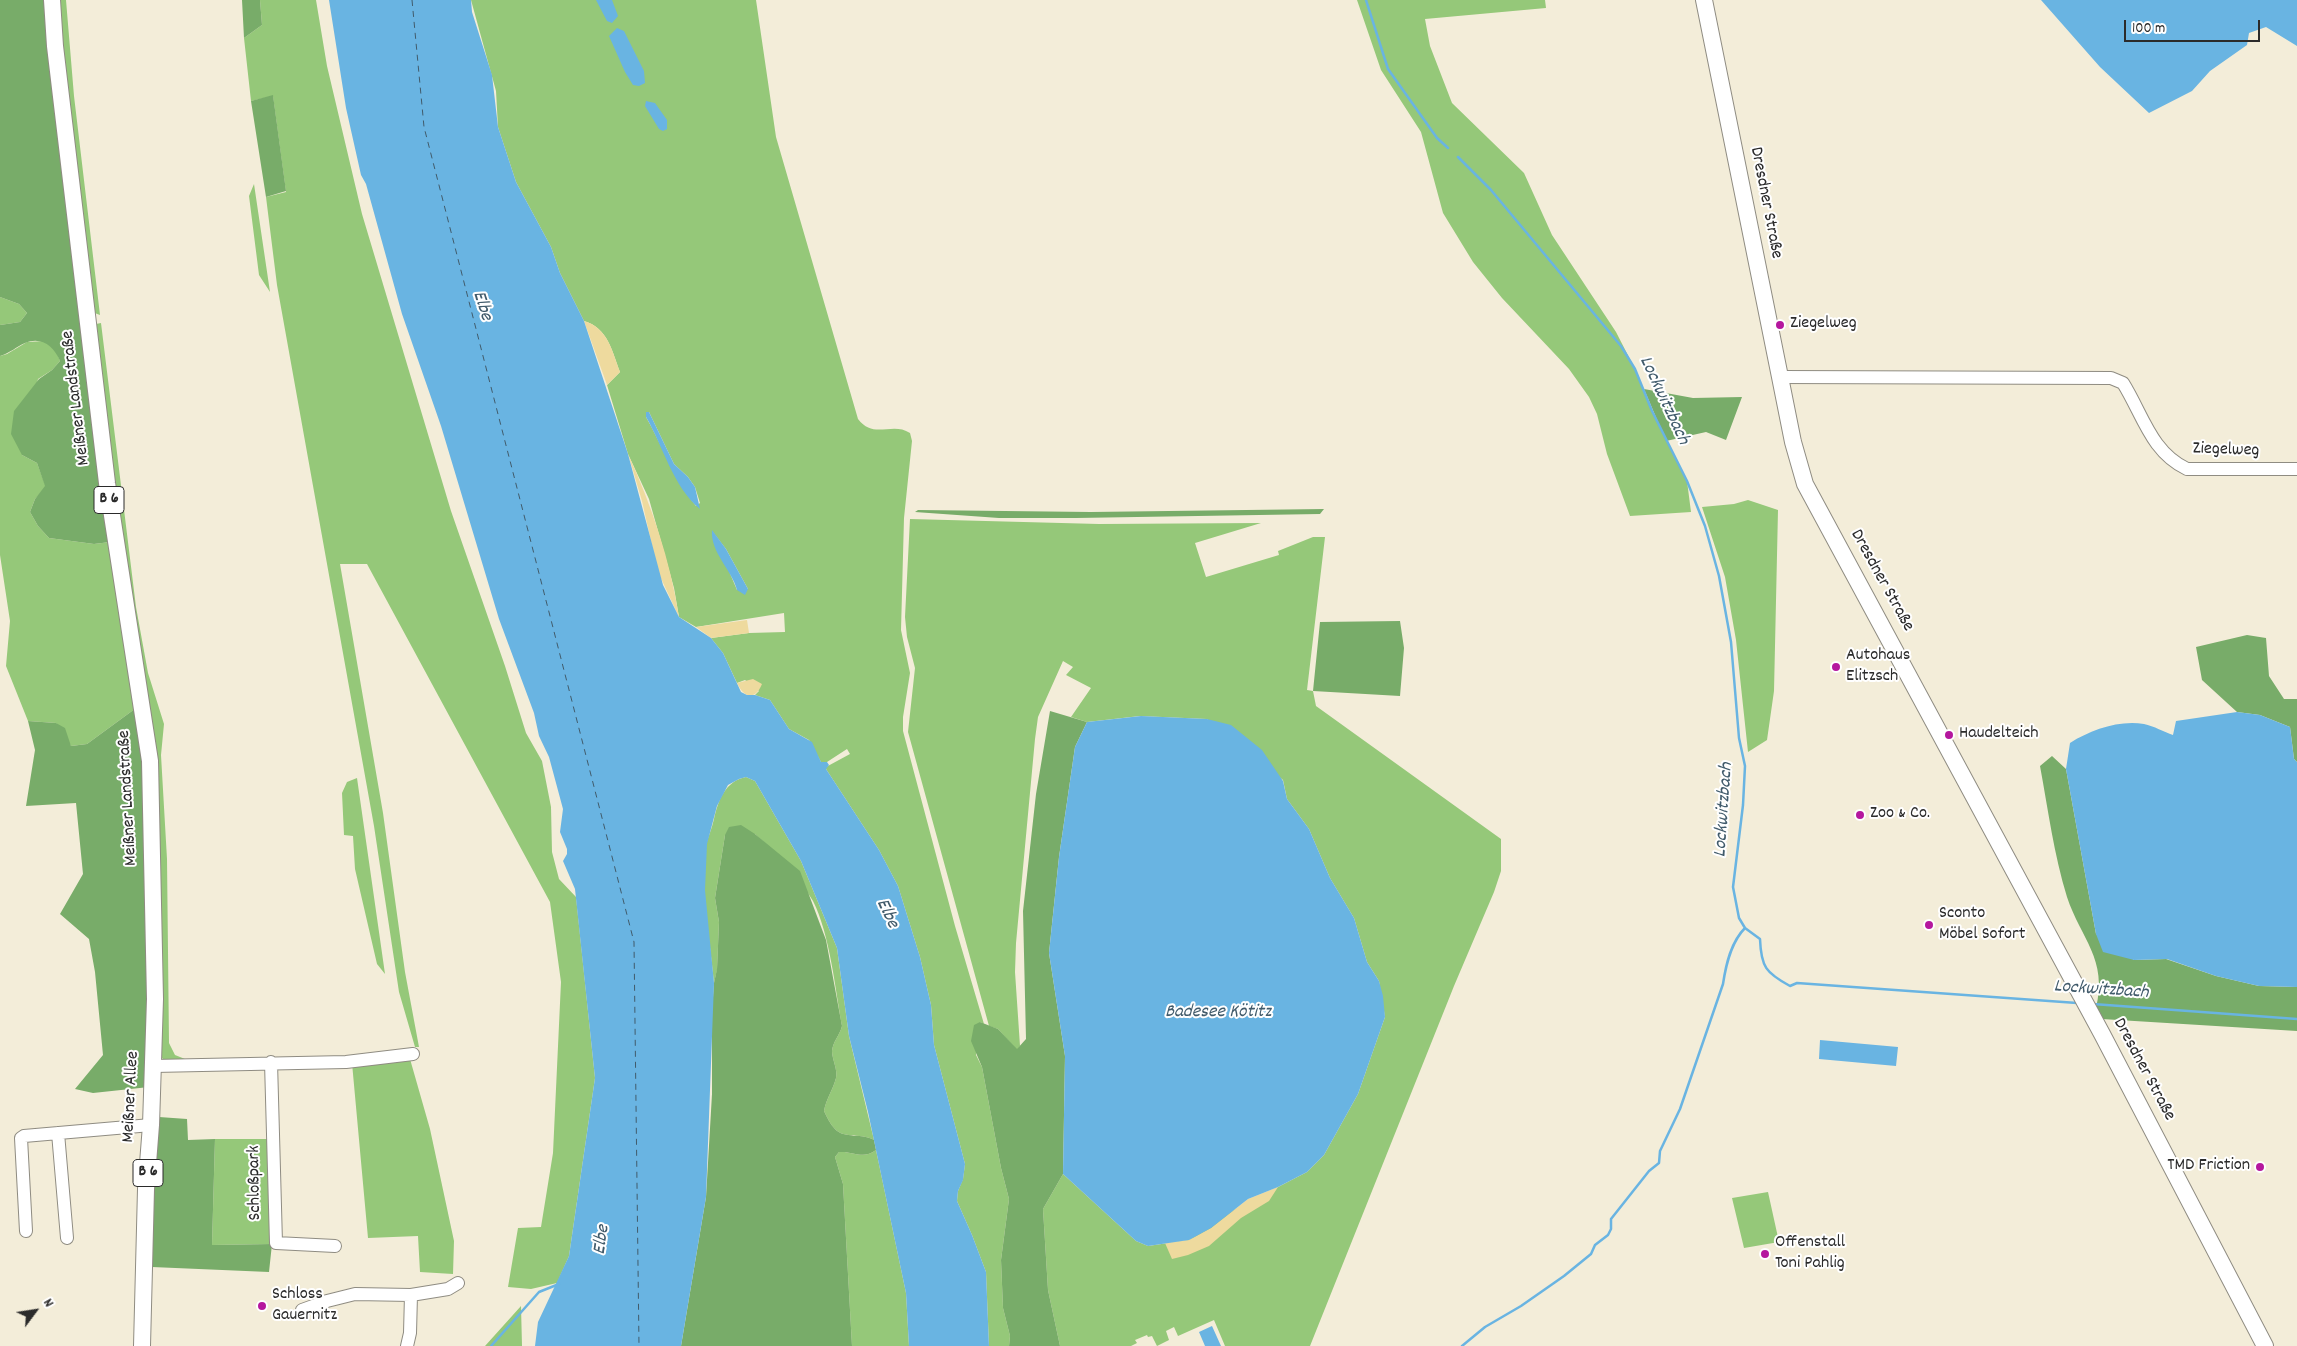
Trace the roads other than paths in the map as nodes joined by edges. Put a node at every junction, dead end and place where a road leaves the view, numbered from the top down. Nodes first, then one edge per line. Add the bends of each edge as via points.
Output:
1 (52, 0) edge
2 (1704, 0) edge
3 (1780, 377) junction
4 (2297, 469) edge
5 (155, 999) joint
6 (413, 1054) dead end
7 (271, 1062) junction
8 (154, 1066) junction
9 (152, 1125) junction
10 (58, 1133) junction
11 (26, 1231) dead end
12 (66, 1238) dead end
13 (335, 1246) dead end
14 (458, 1283) dead end
15 (411, 1295) junction
16 (302, 1310) dead end
17 (142, 1346) edge
18 (407, 1346) edge
19 (2265, 1346) edge

1 - 5 main road, Meißner Landstraße / B 6 via 107,483 150,761
2 - 3 main road, Dresdner Straße
3 - 4 street, Ziegelweg via 2111,378 2123,383 2153,439 2172,462 2202,470
3 - 19 main road, Dresdner Straße via 1805,484 2089,1010
5 - 8 main road, Meißner Allee / B 6
6 - 7 street via 346,1062
7 - 8 street
7 - 13 street, Schloßpark via 276,1243
8 - 9 main road, Meißner Allee / B 6
9 - 10 street
9 - 17 main road, Meißner Allee / B 6 via 146,1189
10 - 11 street via 21,1138
10 - 12 street
14 - 15 street via 448,1289
15 - 16 street via 354,1294
15 - 18 street

